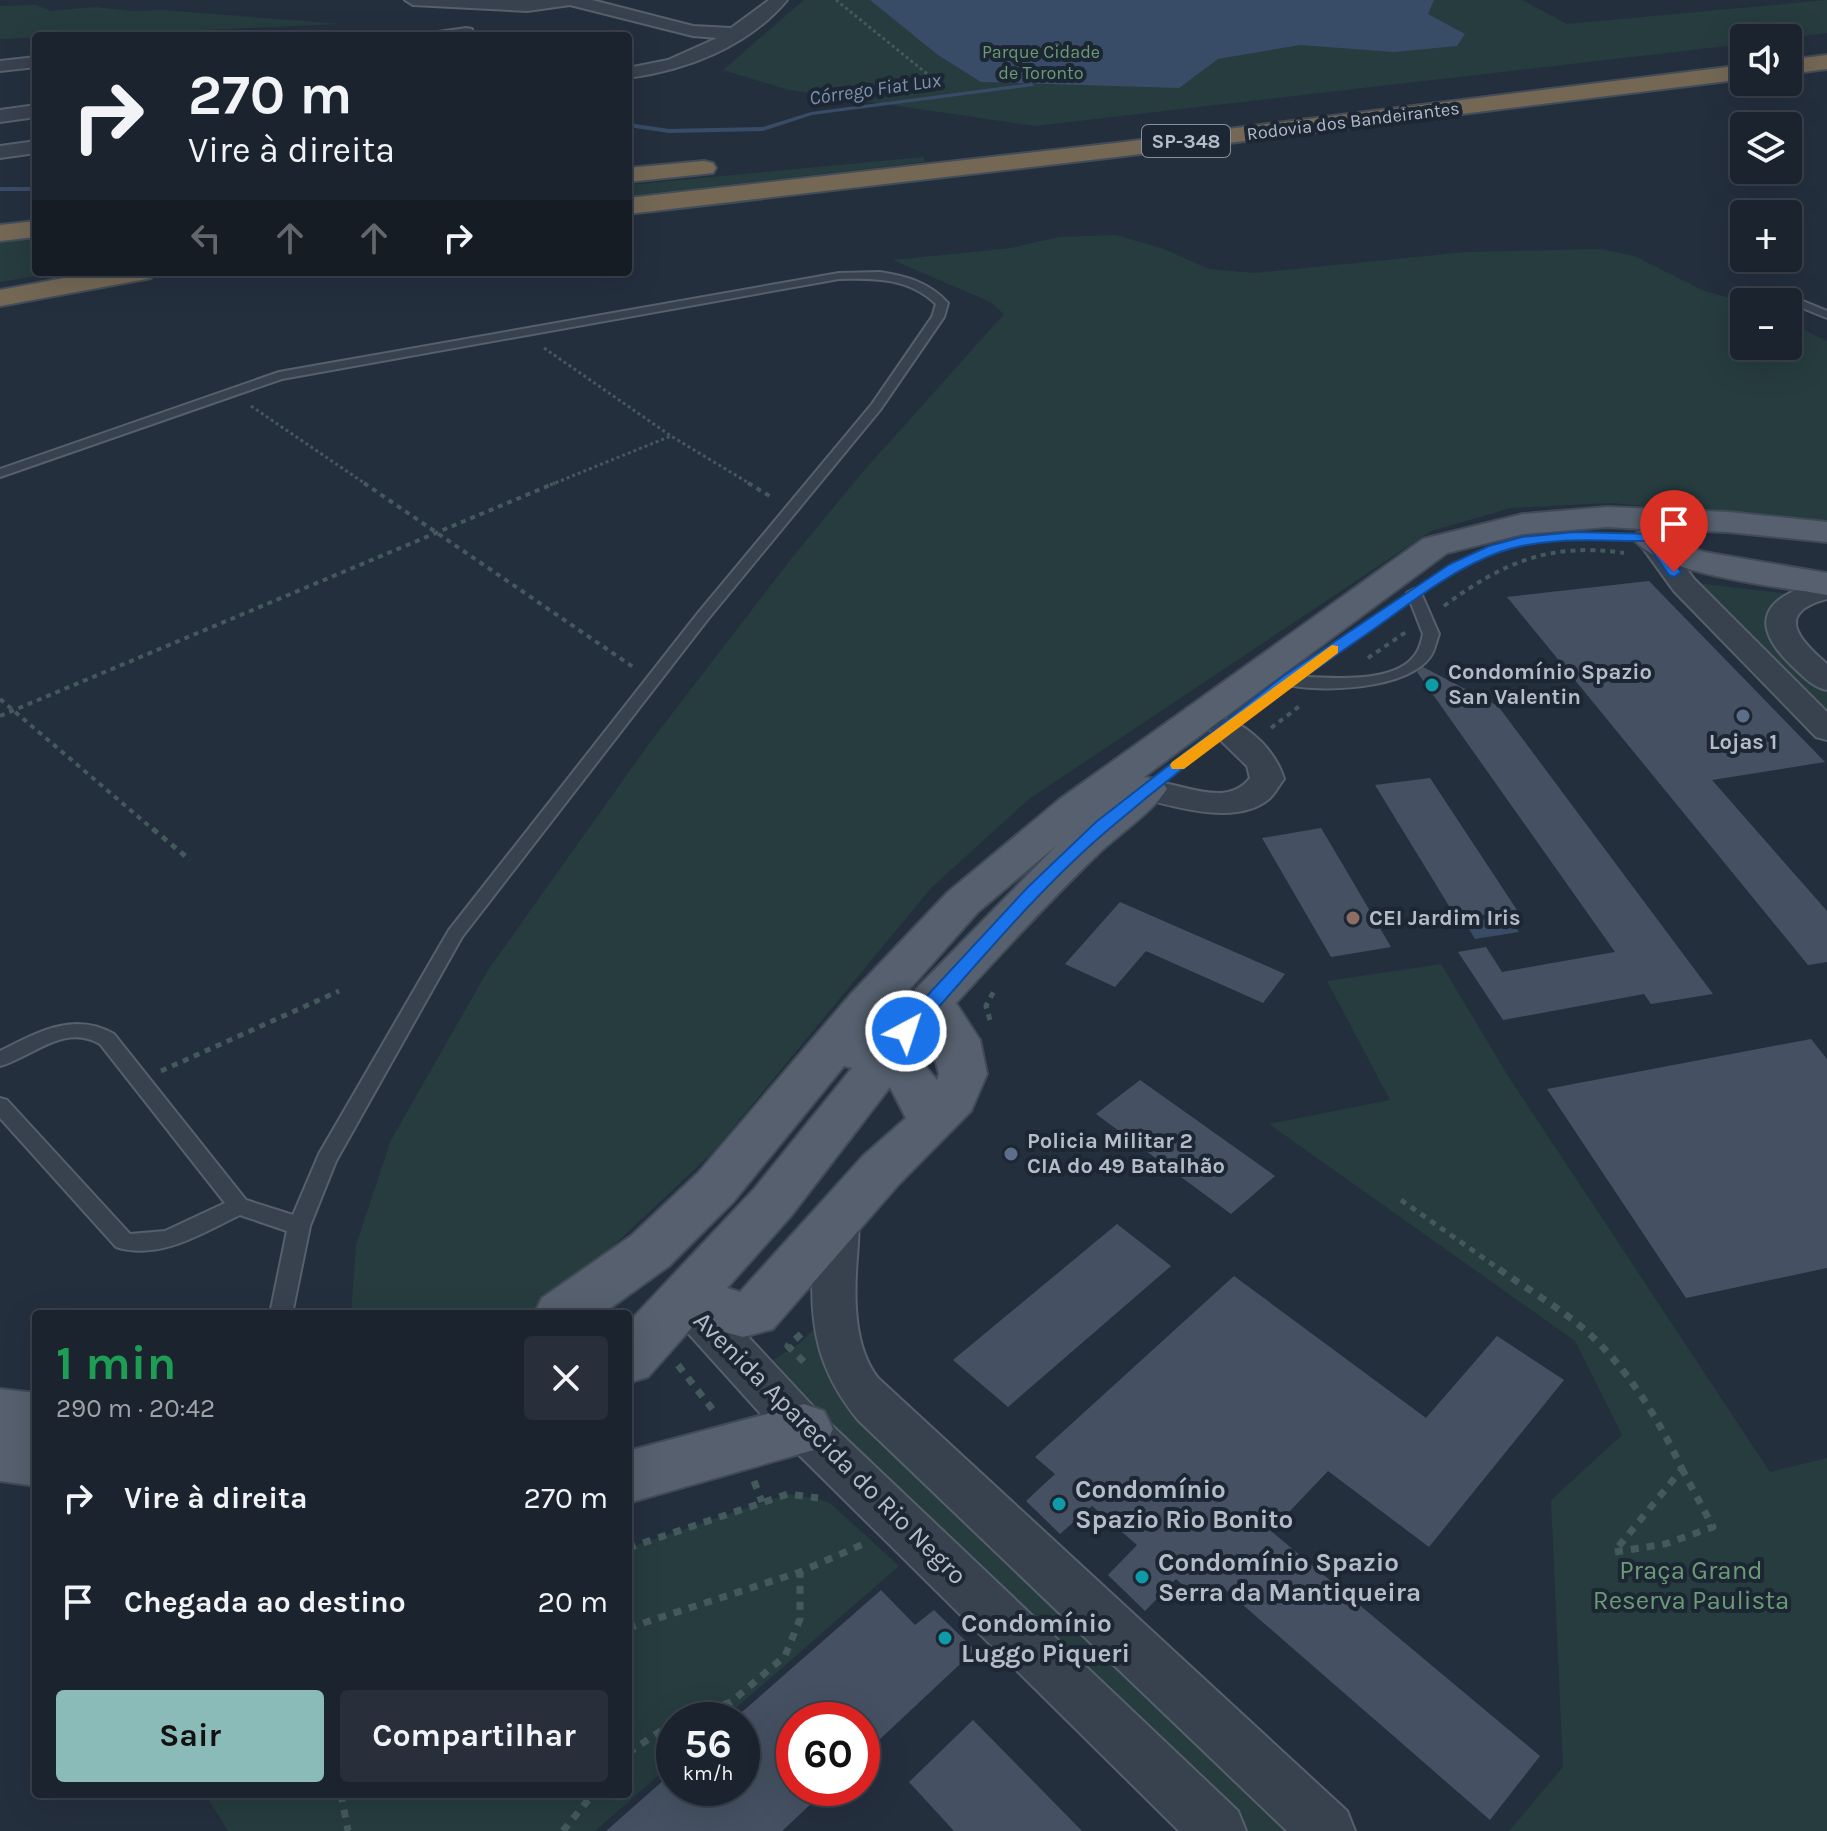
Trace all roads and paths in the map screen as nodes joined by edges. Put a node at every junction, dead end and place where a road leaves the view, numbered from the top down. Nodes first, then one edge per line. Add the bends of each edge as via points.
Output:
1 (413, 0) edge
2 (570, 0) edge
3 (779, 0) edge
4 (836, 0) edge
5 (736, 34) junction
6 (1827, 43) edge
7 (1802, 46) edge
8 (1730, 55) edge
9 (32, 62) edge
10 (1827, 62) edge
11 (1802, 65) edge
12 (0, 66) edge
13 (632, 72) edge
14 (1730, 74) edge
15 (936, 81) dead end
16 (32, 112) edge
17 (0, 116) edge
18 (1054, 134) dead end
19 (32, 148) edge
20 (0, 152) edge
21 (724, 166) dead end
22 (632, 175) edge
23 (632, 206) edge
24 (0, 225) edge
25 (32, 226) edge
26 (32, 227) edge
27 (0, 233) edge
28 (90, 276) edge
29 (119, 276) edge
30 (0, 289) edge
31 (0, 298) edge
32 (1802, 305) edge
33 (1827, 315) edge
34 (523, 334) junction
35 (229, 392) junction
36 (671, 436) junction
37 (0, 473) edge
38 (791, 508) junction
39 (436, 531) junction
40 (1827, 532) edge
41 (1646, 536) junction
42 (1827, 552) edge
43 (1827, 587) edge
44 (1419, 606) junction
45 (653, 681) junction
46 (1288, 681) junction
47 (1827, 681) edge
48 (1333, 682) junction
49 (0, 699) edge
50 (14, 710) junction
51 (0, 716) edge
52 (1827, 730) edge
53 (1236, 738) junction
54 (1146, 789) junction
55 (190, 860) dead end
56 (998, 983) dead end
57 (339, 991) dead end
58 (931, 1001) junction
59 (990, 1021) dead end
60 (831, 1051) junction
61 (884, 1056) junction
62 (0, 1059) edge
63 (139, 1081) junction
64 (0, 1105) edge
65 (932, 1123) junction
66 (716, 1187) junction
67 (1401, 1200) dead end
68 (239, 1206) junction
69 (838, 1221) junction
70 (299, 1226) junction
71 (282, 1310) edge
72 (567, 1310) edge
73 (655, 1331) edge
74 (0, 1414) edge
75 (32, 1418) edge
76 (804, 1429) junction
77 (740, 1444) junction
78 (0, 1455) edge
79 (32, 1459) edge
80 (1682, 1469) junction
81 (632, 1476) edge
82 (762, 1502) junction
83 (830, 1503) dead end
84 (862, 1531) dead end
85 (872, 1541) junction
86 (632, 1547) edge
87 (882, 1550) dead end
88 (800, 1572) junction
89 (632, 1627) edge
90 (731, 1702) edge
91 (656, 1734) edge
92 (632, 1750) edge
93 (342, 1798) edge
94 (590, 1798) edge
95 (348, 1831) edge
96 (563, 1831) edge
97 (1218, 1831) edge
98 (1327, 1831) edge

1 - 2 street via 527,6
2 - 5 street via 693,31
3 - 5 street
4 - 15 path
5 - 13 street via 698,58
6 - 7 highway
8 - 18 highway, Rodovia dos Bandeirantes / SP-348
9 - 12 street
10 - 11 highway
14 - 23 highway, Rodovia dos Bandeirantes / SP-348
16 - 17 street
19 - 20 street
21 - 22 highway
24 - 25 highway
26 - 27 highway
28 - 30 highway
29 - 31 highway
32 - 33 lane
34 - 35 lane via 279,376
34 - 36 path
34 - 38 lane via 839,276 886,275 935,295 942,303 938,317 876,407
35 - 37 lane
35 - 39 path
36 - 38 path
36 - 39 path
38 - 45 lane
39 - 45 path
39 - 50 path
40 - 41 main road
41 - 42 main road
41 - 43 main road via 1699,561
41 - 44 path via 1612,551 1562,552 1503,567
41 - 44 main road via 1527,540 1494,549 1456,567
41 - 52 street via 1684,585
41 - 60 main road via 1607,517 1523,524 1435,546 1075,808 963,902
43 - 47 street via 1796,600 1780,624 1791,646
44 - 46 main road
44 - 48 path
44 - 48 lane via 1431,634 1418,663 1390,679
45 - 70 lane via 455,934 326,1160
46 - 48 lane
46 - 53 main road
48 - 53 path
49 - 50 path
50 - 51 path
50 - 55 path
53 - 54 main road
53 - 54 street via 1263,763 1267,779 1256,794 1214,802
54 - 58 main road via 1033,892
56 - 59 path via 986,1006
57 - 63 path
58 - 61 main road
58 - 65 main road via 956,1040 963,1074 954,1098
60 - 61 main road
60 - 66 main road
61 - 65 main road via 917,1084
61 - 73 main road via 773,1202
62 - 63 lane via 56,1033 86,1029 107,1039
63 - 68 lane
64 - 68 lane via 124,1241 158,1242
65 - 69 main road via 881,1170
66 - 72 main road via 650,1251
66 - 73 main road via 677,1263
67 - 80 path via 1584,1329 1656,1420
68 - 70 lane
69 - 73 main road via 754,1313
69 - 98 street via 834,1308 852,1379 874,1406
70 - 71 lane
73 - 76 street, Avenida Aparecida do Rio Negro
73 - 77 path
74 - 75 main road
76 - 77 main road
76 - 97 street, Avenida Aparecida do Rio Negro
77 - 81 main road
77 - 82 path
78 - 79 main road
80 - 80 path via 1672,1481 1614,1552 1651,1549 1713,1527
82 - 83 path via 788,1494
82 - 86 path
84 - 85 path
85 - 87 path
85 - 88 path
88 - 89 path
88 - 90 path via 800,1619 785,1656
91 - 92 path
93 - 95 path
94 - 96 path

